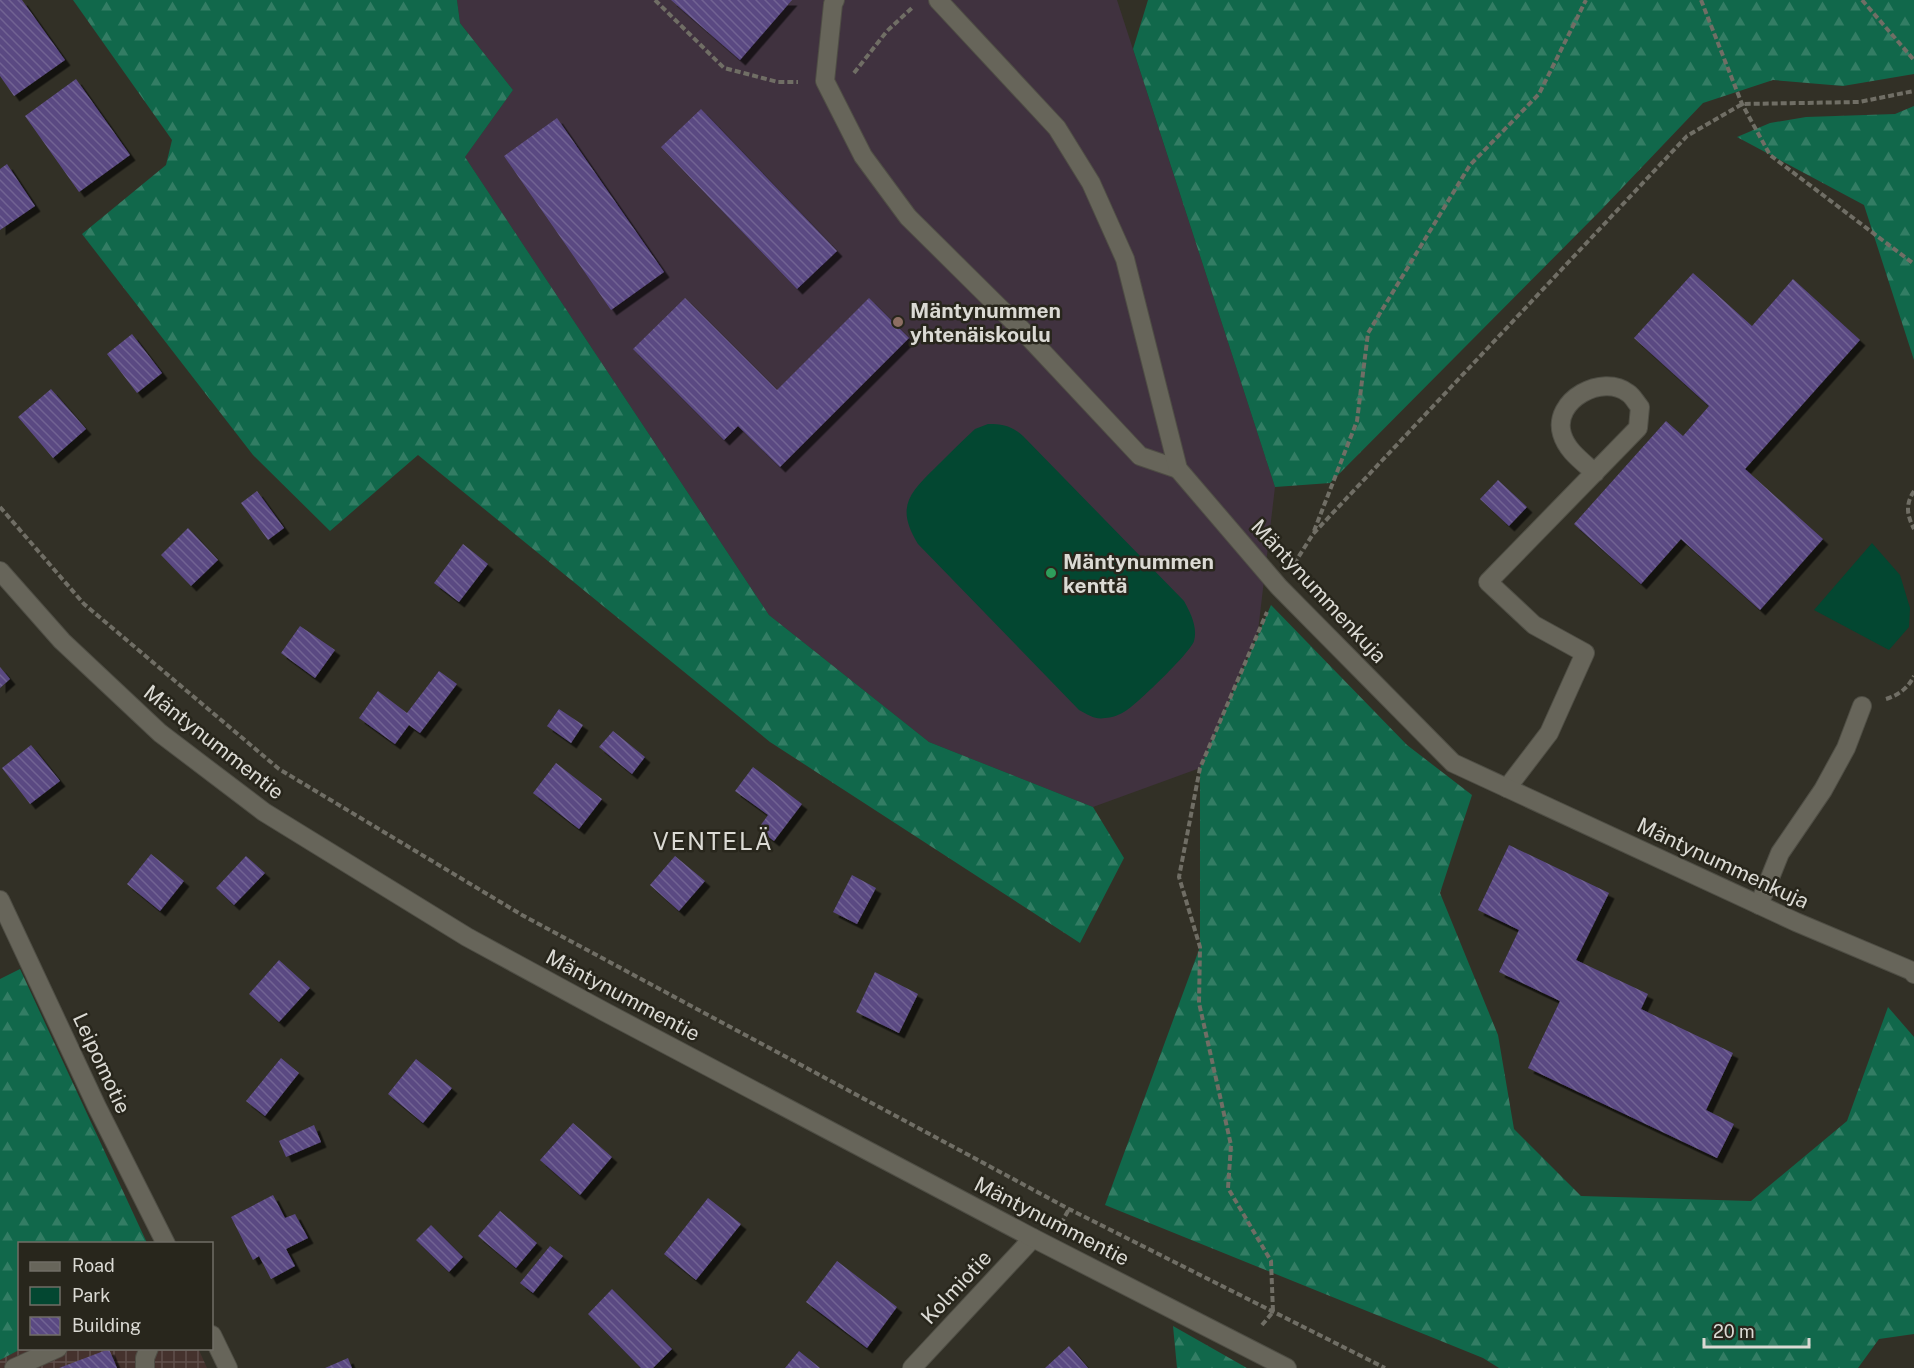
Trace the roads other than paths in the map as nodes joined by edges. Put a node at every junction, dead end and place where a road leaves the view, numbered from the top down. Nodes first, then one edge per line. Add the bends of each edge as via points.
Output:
1 (835, 0) edge
2 (938, 0) edge
3 (1178, 469) junction
4 (1595, 473) junction
5 (0, 571) edge
6 (1862, 706) road end
7 (1507, 788) junction
8 (0, 900) edge
9 (1759, 905) junction
10 (1914, 974) edge
11 (1033, 1238) junction
12 (164, 1242) edge
13 (213, 1337) edge
14 (54, 1350) edge
15 (148, 1350) edge
16 (14, 1368) edge
17 (145, 1368) edge
18 (228, 1368) edge
19 (912, 1368) edge
20 (1287, 1368) edge

1 - 3 street via 825,81 863,156 908,217 1022,330 1140,456
2 - 3 street, Mäntynummenkuja via 1057,128 1091,183 1125,259
3 - 7 street, Mäntynummenkuja via 1279,587 1453,763
4 - 4 street via 1638,428 1640,407 1627,392 1606,386 1584,391 1569,402 1562,415 1561,432 1570,449
4 - 7 street via 1488,582 1534,625 1585,653 1549,733
5 - 11 street, Mäntynummentie via 62,641 160,733 264,812 477,942
6 - 9 street via 1846,748 1823,790 1780,853
7 - 9 street, Mäntynummenkuja
8 - 12 street, Leipomotie
9 - 10 street, Mäntynummenkuja
11 - 19 street, Kolmiotie
11 - 20 street, Mäntynummentie
13 - 18 street
14 - 16 street
15 - 17 street

